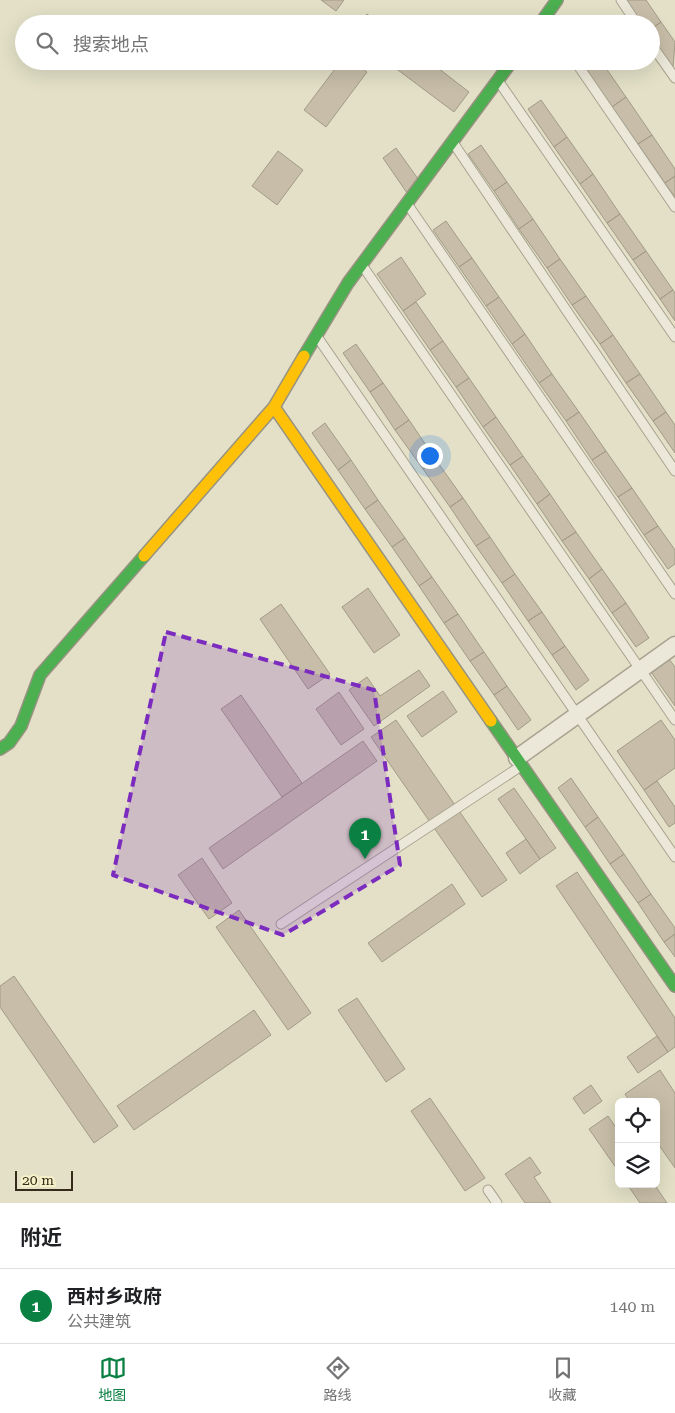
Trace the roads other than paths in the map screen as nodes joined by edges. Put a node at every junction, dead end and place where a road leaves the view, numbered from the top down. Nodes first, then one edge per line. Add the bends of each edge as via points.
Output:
1 (558, 0) edge
2 (621, 0) edge
3 (549, 15) edge
4 (632, 15) edge
5 (660, 57) edge
6 (506, 70) edge
7 (581, 70) edge
8 (675, 78) edge
9 (498, 81) junction
10 (453, 142) junction
11 (407, 204) junction
12 (675, 207) edge
13 (362, 265) junction
14 (316, 336) junction
15 (675, 337) edge
16 (274, 408) junction
17 (675, 471) edge
18 (675, 594) edge
19 (675, 645) edge
20 (641, 670) junction
21 (577, 715) junction
22 (675, 720) edge
23 (0, 749) edge
24 (519, 762) junction
25 (675, 857) edge
26 (281, 924) dead end
27 (675, 986) edge
28 (488, 1190) dead end
29 (497, 1203) edge

1 - 3 street
2 - 4 lane
5 - 8 lane
6 - 9 street
7 - 12 lane
9 - 10 street
9 - 15 lane
10 - 11 street
10 - 17 lane
11 - 13 street
11 - 18 lane
13 - 14 street
13 - 20 lane
14 - 16 street
14 - 21 lane
16 - 23 street via 40,675 21,729 10,744
16 - 24 street
19 - 20 street
20 - 21 street
20 - 22 lane
21 - 24 street
21 - 25 lane
24 - 26 lane
24 - 27 street
28 - 29 lane

